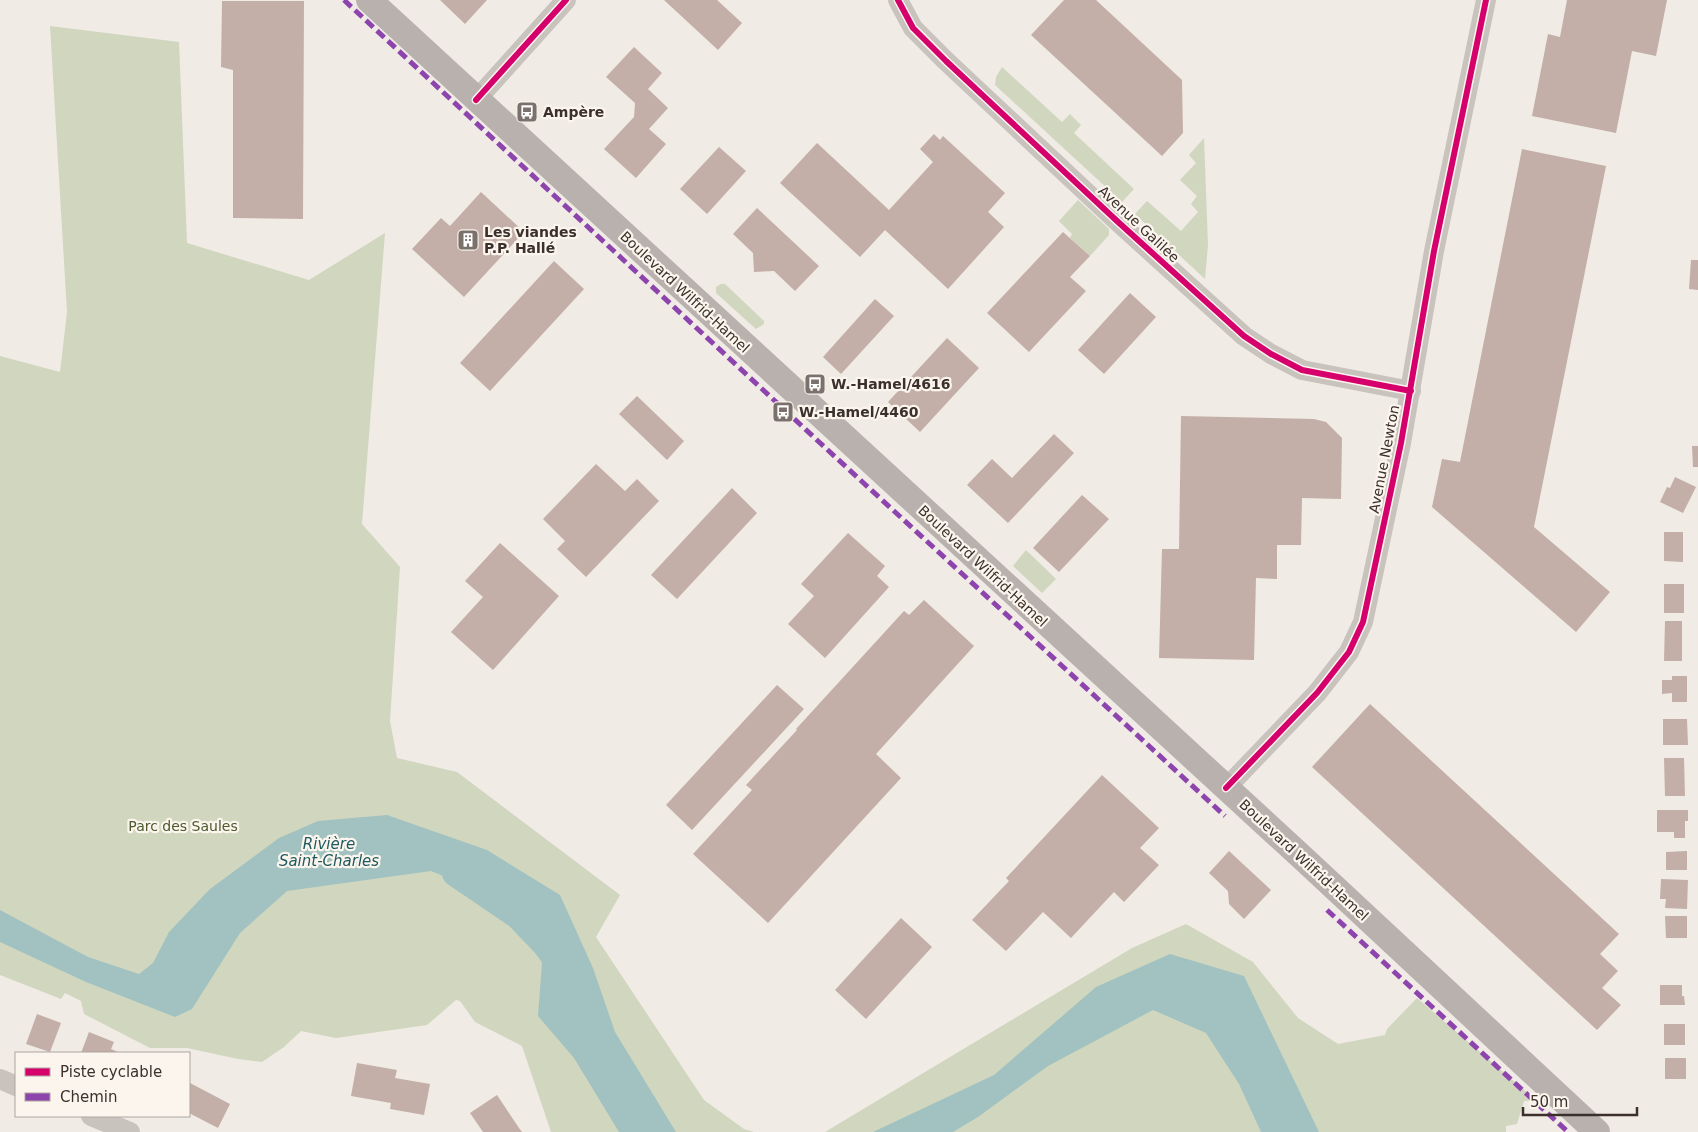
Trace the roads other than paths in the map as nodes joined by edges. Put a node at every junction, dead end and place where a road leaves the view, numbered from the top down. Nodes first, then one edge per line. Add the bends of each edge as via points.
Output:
1 (369, 0) edge
2 (566, 0) edge
3 (898, 0) edge
4 (1486, 0) edge
5 (476, 100) junction
6 (1411, 391) junction
7 (1226, 788) junction
8 (0, 1079) edge
9 (15, 1086) edge
10 (93, 1117) edge
11 (127, 1131) edge
12 (1597, 1132) edge

1 - 5 main road, Boulevard Wilfrid-Hamel
2 - 5 street
3 - 6 street, Avenue Galilée via 914,28 946,61 1244,336 1302,370
4 - 6 street, Avenue Newton via 1434,250
5 - 7 main road, Boulevard Wilfrid-Hamel
6 - 7 street, Avenue Newton via 1363,622 1348,652 1317,693
7 - 12 main road, Boulevard Wilfrid-Hamel
8 - 9 street
10 - 11 street

